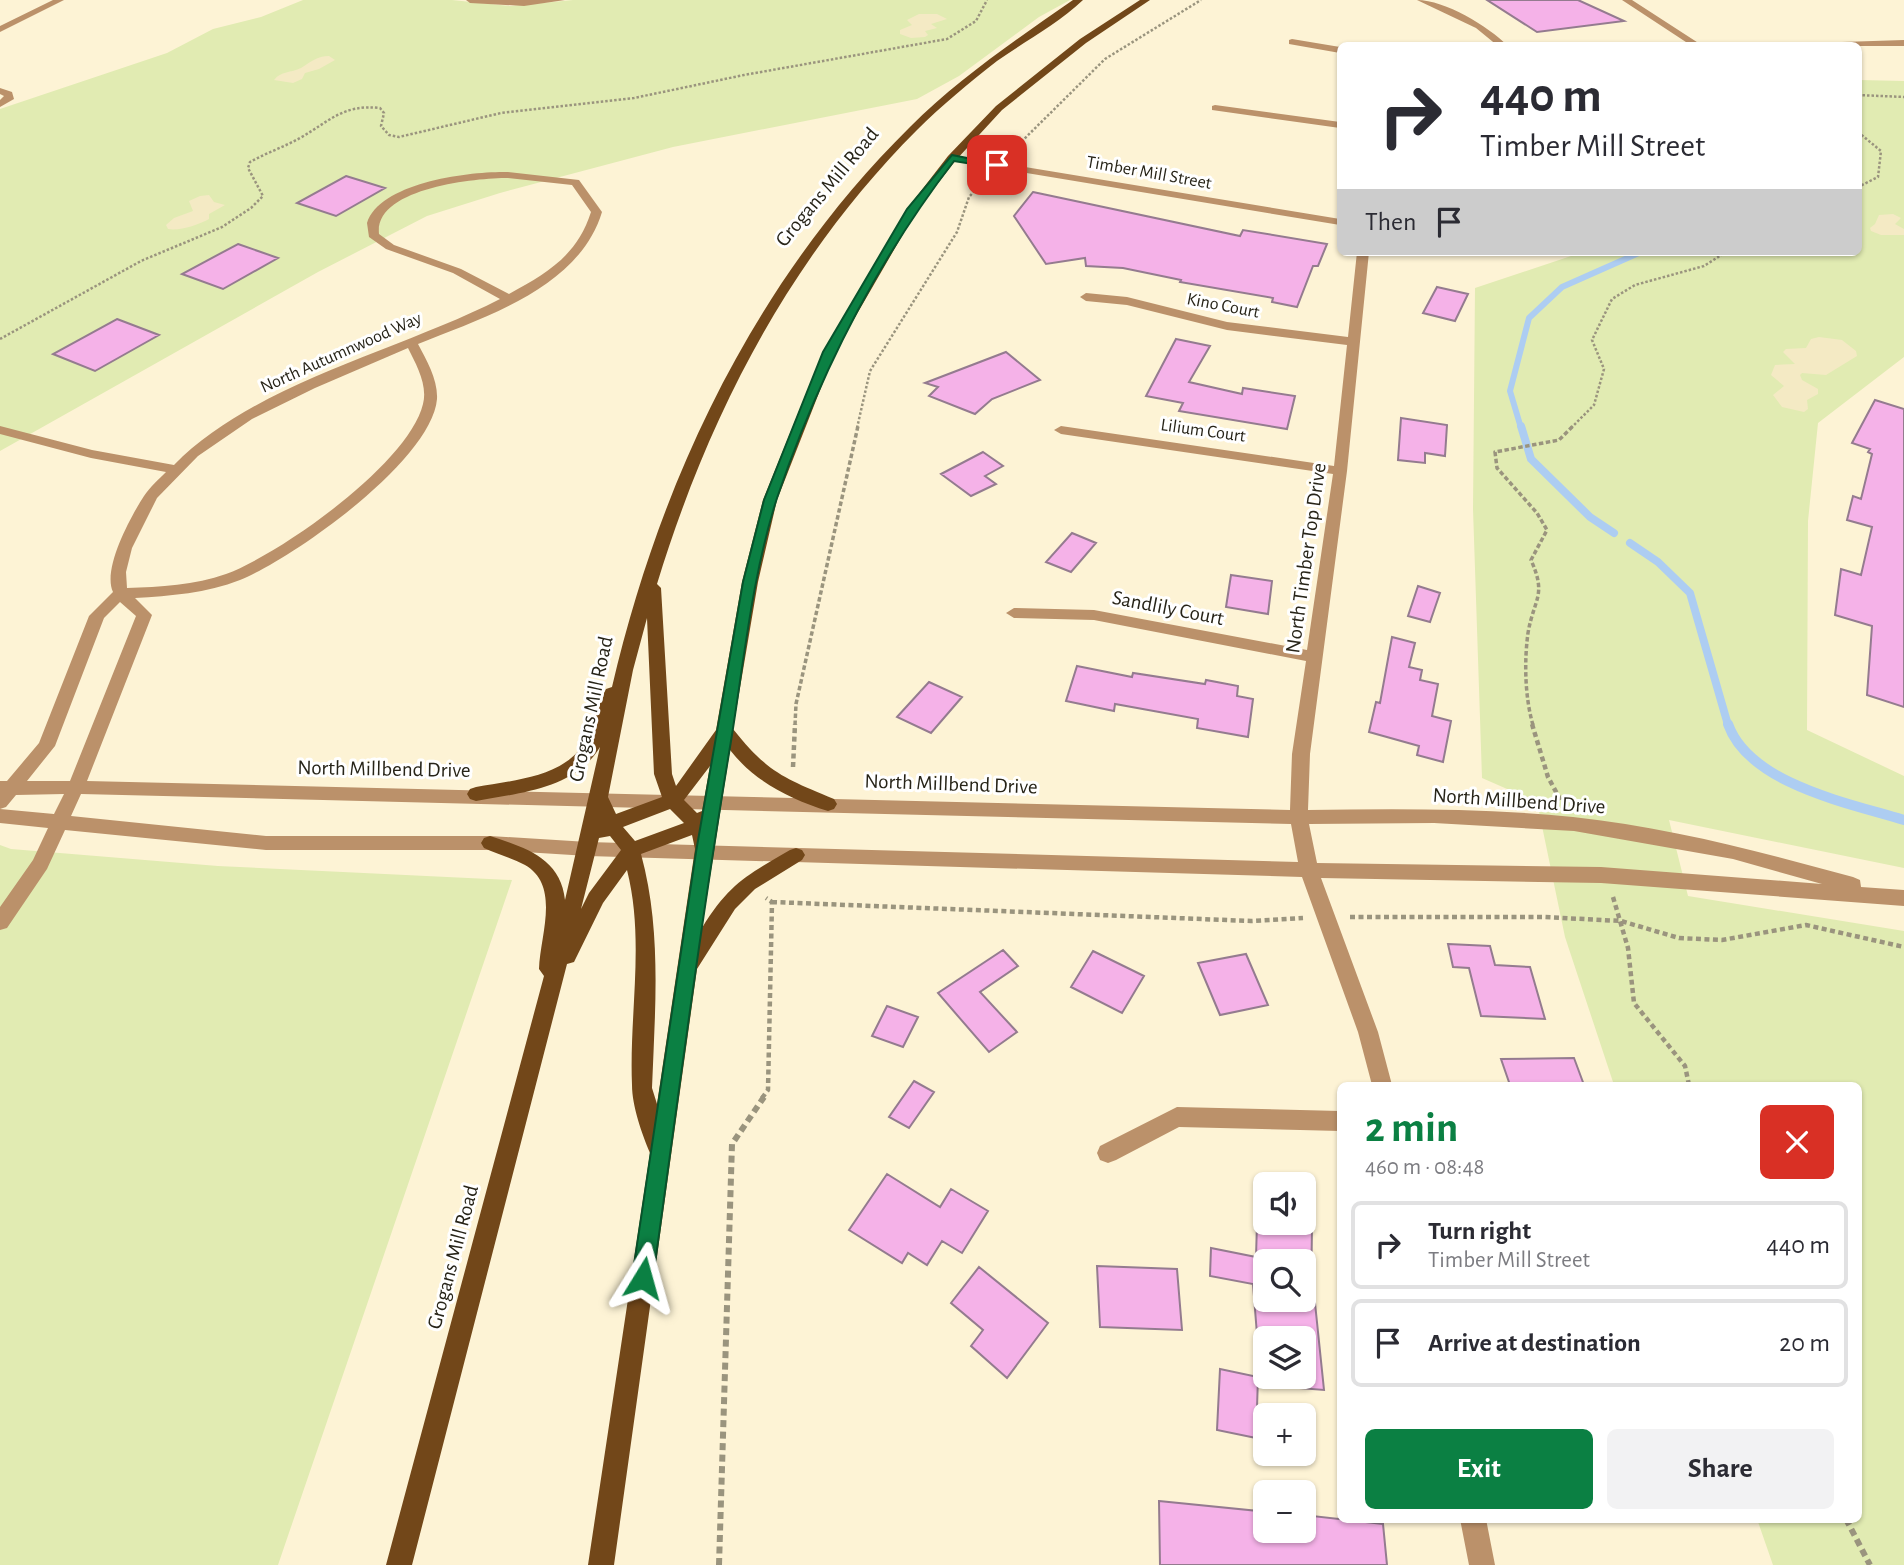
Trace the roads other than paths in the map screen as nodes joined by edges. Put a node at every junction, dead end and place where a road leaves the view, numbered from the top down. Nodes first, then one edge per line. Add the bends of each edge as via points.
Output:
1 (60, 0) edge
2 (470, 0) edge
3 (561, 0) edge
4 (1079, 0) edge
5 (1146, 0) edge
6 (1421, 0) edge
7 (1626, 0) edge
8 (0, 29) edge
9 (1292, 42) dead end
10 (1499, 42) edge
11 (1693, 42) edge
12 (1904, 43) edge
13 (1862, 44) edge
14 (1337, 50) edge
15 (0, 91) edge
16 (0, 104) edge
17 (1215, 108) dead end
18 (1337, 125) edge
19 (952, 158) junction
20 (1337, 222) edge
21 (1363, 256) edge
22 (1086, 297) dead end
23 (510, 300) junction
24 (1355, 342) junction
25 (411, 343) junction
26 (0, 429) edge
27 (1061, 430) dead end
28 (174, 470) junction
29 (1340, 471) junction
30 (652, 574) junction
31 (120, 594) junction
32 (1014, 613) dead end
33 (631, 644) junction
34 (1314, 657) junction
35 (725, 731) junction
36 (76, 786) junction
37 (6, 787) edge
38 (475, 794) junction
39 (599, 797) junction
40 (672, 800) junction
41 (714, 801) junction
42 (0, 802) edge
43 (828, 804) junction
44 (0, 816) edge
45 (1299, 817) junction
46 (60, 821) junction
47 (611, 824) junction
48 (698, 825) junction
49 (490, 843) junction
50 (588, 849) junction
51 (631, 850) junction
52 (704, 852) junction
53 (796, 855) junction
54 (1309, 869) junction
55 (1899, 897) edge
56 (0, 922) edge
57 (688, 968) junction
58 (551, 990) junction
59 (1381, 1082) edge
60 (1337, 1121) edge
61 (1108, 1153) dead end
62 (660, 1156) junction
63 (1474, 1523) edge
64 (399, 1565) edge
65 (601, 1565) edge
66 (1482, 1565) edge

1 - 8 street
2 - 3 street
4 - 30 main road, Grogans Mill Road via 993,58 904,135 860,181 803,254 737,363 687,473
5 - 19 main road via 1041,73 999,108
6 - 10 street via 1479,26
7 - 11 street
9 - 14 street
12 - 13 street
15 - 16 street via 9,94 9,99
17 - 18 street
19 - 20 street, Timber Mill Street
19 - 35 main road via 890,244 829,352 805,410 770,500 750,582
21 - 24 street, North Timber Top Drive
22 - 24 street, Kino Court via 1127,301 1227,326
23 - 23 street, North Autumnwood Way via 457,271 390,247 373,235 372,221 397,197 463,179 500,175 575,183 597,212 592,231 582,248 551,275
23 - 25 street, North Autumnwood Way
24 - 29 street, North Timber Top Drive
25 - 28 street, North Autumnwood Way via 277,400 241,420
25 - 31 street via 430,390 425,420 417,435 365,488 295,544 233,576 176,591
26 - 28 street
27 - 29 street, Lilium Court
28 - 31 street, North Autumnwood Way via 142,508 128,536 116,579
29 - 34 street, North Timber Top Drive
30 - 33 main road, Grogans Mill Road
30 - 40 main road via 660,754
31 - 36 street via 144,615
31 - 37 street via 97,615 46,746
32 - 34 street, Sandlily Court via 1094,615
33 - 38 main road via 590,748 565,773
33 - 39 main road, Grogans Mill Road
34 - 45 street, North Timber Top Drive via 1301,754
35 - 40 main road
35 - 41 main road
35 - 43 main road via 750,763 774,781
36 - 37 street, North Millbend Drive
36 - 38 street, North Millbend Drive
36 - 46 street
37 - 42 street
38 - 39 street, North Millbend Drive
39 - 40 street, North Millbend Drive
39 - 47 main road
39 - 50 main road, Grogans Mill Road
40 - 41 street, North Millbend Drive
40 - 47 main road
40 - 48 main road
41 - 43 street, North Millbend Drive
41 - 48 main road
41 - 52 main road
43 - 45 street, North Millbend Drive
44 - 46 street, North Millbend Drive
45 - 54 street, North Timber Top Drive
45 - 55 street, North Millbend Drive via 1434,816 1574,824 1733,852
46 - 49 street, North Millbend Drive via 266,843
46 - 56 street via 40,864
47 - 50 main road
47 - 51 main road
48 - 51 main road
48 - 52 main road
49 - 50 street, North Millbend Drive
49 - 58 main road via 535,862 550,874 557,896 548,955
50 - 51 street, North Millbend Drive
50 - 58 main road, Grogans Mill Road
51 - 52 street, North Millbend Drive
51 - 58 main road via 596,898
51 - 62 main road via 642,892 647,959 642,1088
52 - 53 street, North Millbend Drive
52 - 57 main road
53 - 54 street, North Millbend Drive
53 - 57 main road via 748,884 728,903
54 - 55 street, North Millbend Drive via 1601,875
54 - 59 street, North Timber Top Drive via 1368,1032
57 - 62 main road
58 - 64 main road, Grogans Mill Road
60 - 61 street via 1177,1117
62 - 65 main road
63 - 66 street

